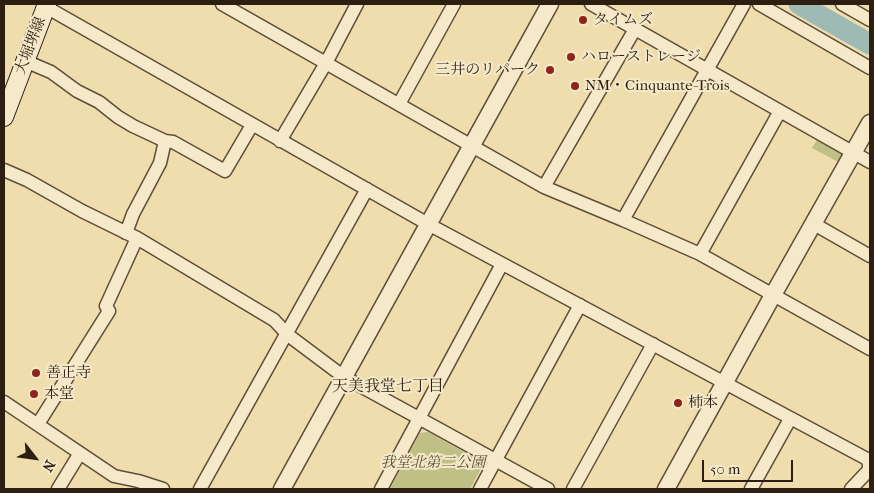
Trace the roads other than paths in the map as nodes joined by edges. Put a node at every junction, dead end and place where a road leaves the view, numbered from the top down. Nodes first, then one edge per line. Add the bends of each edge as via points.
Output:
1 (222, 4) edge
2 (357, 4) edge
3 (454, 4) edge
4 (550, 4) edge
5 (591, 4) edge
6 (744, 4) edge
7 (759, 4) edge
8 (842, 4) edge
9 (47, 6) edge
10 (870, 20) edge
11 (635, 29) junction
12 (25, 61) junction
13 (326, 63) junction
14 (870, 68) edge
15 (707, 70) junction
16 (399, 104) junction
17 (780, 111) junction
18 (4, 117) edge
19 (870, 123) edge
20 (252, 125) junction
21 (165, 141) junction
22 (280, 141) junction
23 (472, 145) junction
24 (854, 152) junction
25 (870, 162) edge
26 (4, 170) edge
27 (544, 187) junction
28 (367, 190) junction
29 (623, 220) junction
30 (428, 224) junction
31 (814, 224) junction
32 (132, 236) junction
33 (700, 254) junction
34 (870, 256) edge
35 (502, 264) junction
36 (773, 295) junction
37 (580, 305) junction
38 (288, 335) junction
39 (653, 344) junction
40 (870, 349) edge
41 (344, 377) junction
42 (725, 384) junction
43 (6, 407) edge
44 (419, 418) junction
45 (790, 419) junction
46 (38, 424) junction
47 (80, 453) junction
48 (496, 460) junction
49 (58, 489) edge
50 (163, 489) edge
51 (200, 489) edge
52 (282, 489) edge
53 (381, 489) edge
54 (480, 489) edge
55 (548, 489) edge
56 (574, 489) edge
57 (666, 489) edge
58 (751, 489) edge
59 (851, 489) edge

1 - 13 street
2 - 13 street
3 - 16 street
4 - 23 street
5 - 11 street
6 - 15 street
7 - 14 street
8 - 10 street
9 - 12 main road, 大堀堺線
9 - 20 street
11 - 15 street
11 - 27 street
12 - 18 main road, 大堀堺線
12 - 21 street via 51,72 118,117
13 - 16 street
13 - 22 street
15 - 17 street
15 - 29 street
16 - 23 street
17 - 24 street
17 - 33 street
19 - 24 street
20 - 21 street via 225,171 173,142
20 - 22 street
21 - 32 street via 160,162 133,214
22 - 28 street
23 - 27 street
23 - 30 street
24 - 25 street
24 - 31 street
26 - 32 street
27 - 29 street
28 - 30 street
28 - 38 street
29 - 33 street
30 - 35 street
30 - 41 street
31 - 34 street
31 - 36 street
32 - 38 street via 274,320
32 - 46 street via 106,306 109,311
33 - 36 street
35 - 37 street
35 - 44 street
36 - 40 street
36 - 42 street
37 - 39 street
37 - 48 street
38 - 41 street
38 - 51 street
39 - 42 street
39 - 56 street
41 - 44 street
41 - 52 street
42 - 45 street
42 - 57 street
43 - 46 street
44 - 48 street
44 - 53 street
45 - 58 street
45 - 59 street via 866,459 868,470
46 - 47 street
47 - 49 street
47 - 50 street via 114,476
48 - 54 street
48 - 55 street

